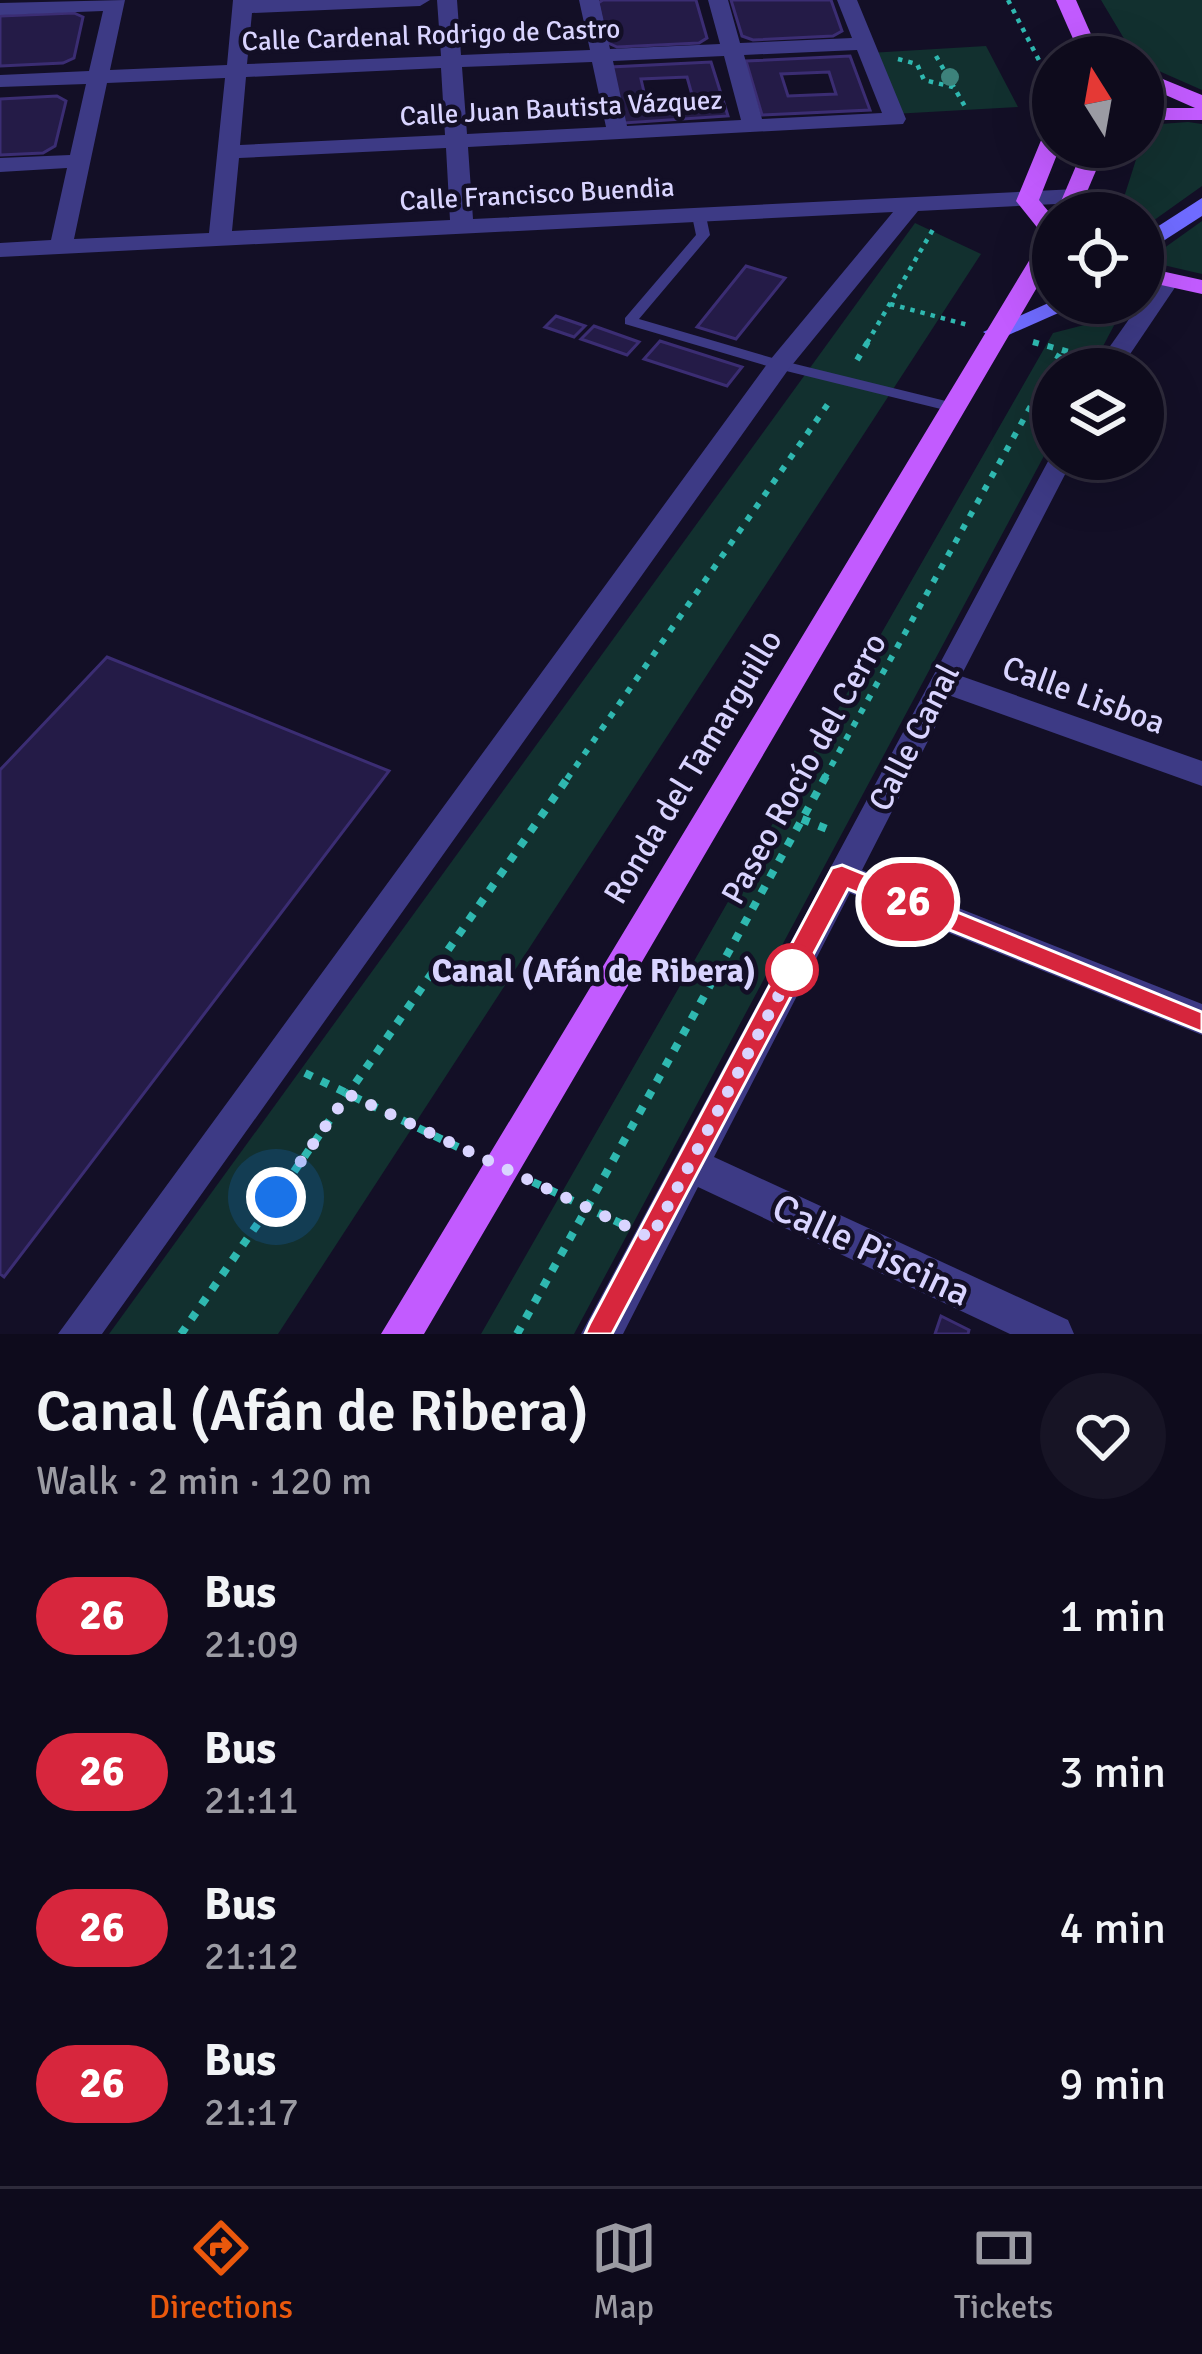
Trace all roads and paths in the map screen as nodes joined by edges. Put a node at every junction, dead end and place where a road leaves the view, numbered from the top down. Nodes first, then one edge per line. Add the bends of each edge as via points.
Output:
1 (419, 0) edge
2 (447, 0) edge
3 (589, 0) edge
4 (718, 0) edge
5 (847, 0) edge
6 (1008, 0) edge
7 (1066, 0) edge
8 (114, 2) edge
9 (243, 4) edge
10 (0, 9) edge
11 (1085, 36) edge
12 (1032, 47) edge
13 (731, 50) junction
14 (868, 51) junction
15 (601, 54) junction
16 (936, 56) dead end
17 (453, 62) junction
18 (237, 70) junction
19 (98, 76) junction
20 (0, 81) edge
21 (1164, 86) edge
22 (953, 87) junction
23 (1202, 103) edge
24 (967, 110) dead end
25 (1164, 114) edge
26 (1202, 114) edge
27 (753, 125) junction
28 (618, 132) junction
29 (455, 140) junction
30 (229, 152) junction
31 (80, 161) junction
32 (0, 165) edge
33 (1034, 168) edge
34 (1027, 201) junction
35 (1032, 201) edge
36 (1202, 205) edge
37 (1032, 208) edge
38 (924, 212) junction
39 (699, 216) junction
40 (462, 227) junction
41 (1164, 232) edge
42 (220, 240) junction
43 (61, 247) junction
44 (0, 250) edge
45 (1032, 270) edge
46 (1164, 280) edge
47 (1202, 287) edge
48 (1032, 317) edge
49 (994, 332) junction
50 (779, 365) junction
51 (851, 370) dead end
52 (836, 393) dead end
53 (1032, 404) edge
54 (952, 407) junction
55 (1049, 480) edge
56 (942, 681) junction
57 (1202, 774) edge
58 (842, 876) junction
59 (1202, 1021) edge
60 (279, 1060) junction
61 (348, 1094) junction
62 (690, 1164) junction
63 (497, 1166) junction
64 (587, 1208) junction
65 (651, 1238) junction
66 (78, 1334) edge
67 (181, 1334) edge
68 (401, 1334) edge
69 (517, 1334) edge
70 (601, 1334) edge
71 (1054, 1334) edge

1 - 9 street
2 - 17 street
3 - 15 street
4 - 13 street
5 - 14 street
6 - 12 path
7 - 11 main road
8 - 10 street
8 - 19 street
9 - 18 street
13 - 14 street, Calle Cardenal Rodrigo de Castro
13 - 15 street, Calle Cardenal Rodrigo de Castro
13 - 27 street
14 - 22 path via 917,64 924,80
14 - 27 street, Calle Juan Bautista Vázquez via 895,119
15 - 17 street, Calle Cardenal Rodrigo de Castro
15 - 28 street
16 - 22 path
17 - 18 street, Calle Cardenal Rodrigo de Castro
17 - 29 street
18 - 19 street, Calle Cardenal Rodrigo de Castro
18 - 30 street
19 - 20 street, Calle Cardenal Rodrigo de Castro
19 - 31 street
21 - 23 main road
22 - 24 path
25 - 26 main road
27 - 28 street, Calle Juan Bautista Vázquez
28 - 29 street, Calle Juan Bautista Vázquez
29 - 30 street, Calle Juan Bautista Vázquez
29 - 40 street
30 - 42 street
31 - 32 street
31 - 43 street
33 - 34 main road
34 - 35 street, Calle Francisco Buendia
34 - 37 main road
34 - 38 street, Calle Francisco Buendia
36 - 41 street
38 - 39 street, Calle Francisco Buendia
38 - 50 street
38 - 51 path
39 - 40 street, Calle Francisco Buendia
39 - 50 lane via 703,235 630,321
40 - 42 street, Calle Francisco Buendia
42 - 43 street, Calle Francisco Buendia
43 - 44 street, Calle Francisco Buendia
45 - 49 main road, Ronda del Tamarguillo
46 - 47 main road
48 - 49 street
49 - 54 main road, Ronda del Tamarguillo
50 - 54 lane
50 - 60 street
52 - 61 path
53 - 64 path, Paseo Rocío del Cerro
54 - 63 main road, Ronda del Tamarguillo
55 - 56 street, Calle Canal
56 - 57 street, Calle Lisboa
56 - 58 street, Calle Canal
58 - 59 street
58 - 62 street, Calle Canal
60 - 61 path
60 - 66 street
61 - 63 path
61 - 67 path
62 - 65 street, Calle Canal
62 - 71 street, Calle Piscina
63 - 64 path
63 - 68 main road, Ronda del Tamarguillo
64 - 65 path
64 - 69 path, Paseo Rocío del Cerro
65 - 70 street, Calle Canal

